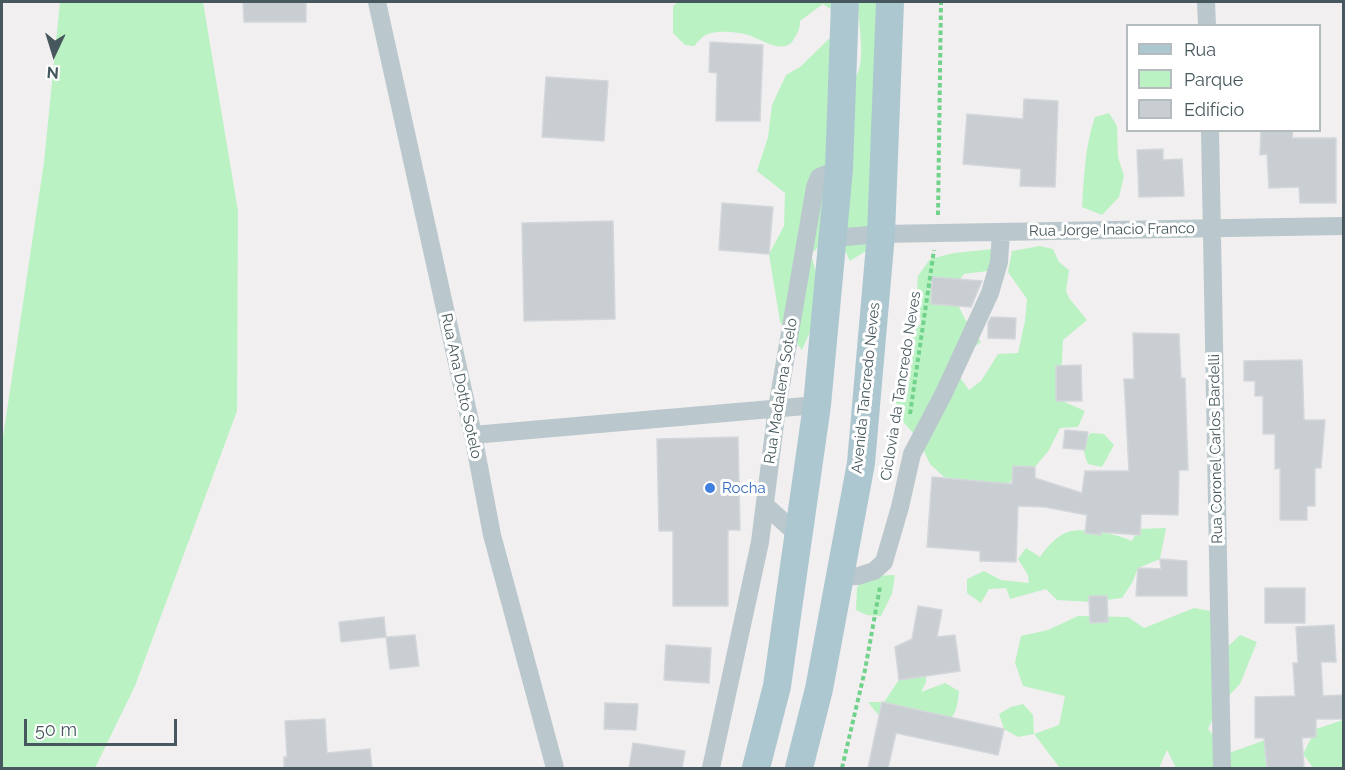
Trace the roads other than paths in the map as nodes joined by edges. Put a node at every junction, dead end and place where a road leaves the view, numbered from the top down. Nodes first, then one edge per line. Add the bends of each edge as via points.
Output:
1 (377, 2) edge
2 (845, 2) edge
3 (890, 2) edge
4 (1206, 2) edge
5 (1206, 24) edge
6 (1210, 132) edge
7 (839, 169) junction
8 (1344, 226) edge
9 (1213, 229) junction
10 (1001, 232) junction
11 (881, 234) junction
12 (833, 238) junction
13 (817, 405) junction
14 (777, 408) junction
15 (473, 435) junction
16 (765, 505) junction
17 (799, 536) junction
18 (840, 577) junction
19 (555, 768) edge
20 (711, 768) edge
21 (756, 768) edge
22 (798, 768) edge
23 (1222, 768) edge

1 - 15 street, Rua Ana Dotto Sotelo
2 - 7 main road
3 - 11 main road, Avenida Tancredo Neves
4 - 5 street
6 - 9 street, Rua Coronel Carlos Bardelli
7 - 12 main road
7 - 14 street, Rua Madalena Sotelo via 819,177 815,188
8 - 9 street, Rua Jorge Inacio Franco
9 - 10 street, Rua Jorge Inacio Franco
9 - 23 street, Rua Coronel Carlos Bardelli
10 - 11 street, Rua Jorge Inacio Franco
10 - 18 street via 999,262 990,293 912,454 884,562 874,571
11 - 12 street, Rua Jorge Inacio Franco
11 - 18 main road, Avenida Tancredo Neves via 861,463
12 - 13 main road
13 - 14 street
13 - 17 main road
14 - 15 street
14 - 16 street, Rua Madalena Sotelo
15 - 19 street, Rua Ana Dotto Sotelo via 492,535
16 - 17 street
16 - 20 street, Rua Madalena Sotelo
17 - 21 main road via 777,686
18 - 22 main road, Avenida Tancredo Neves via 819,689

